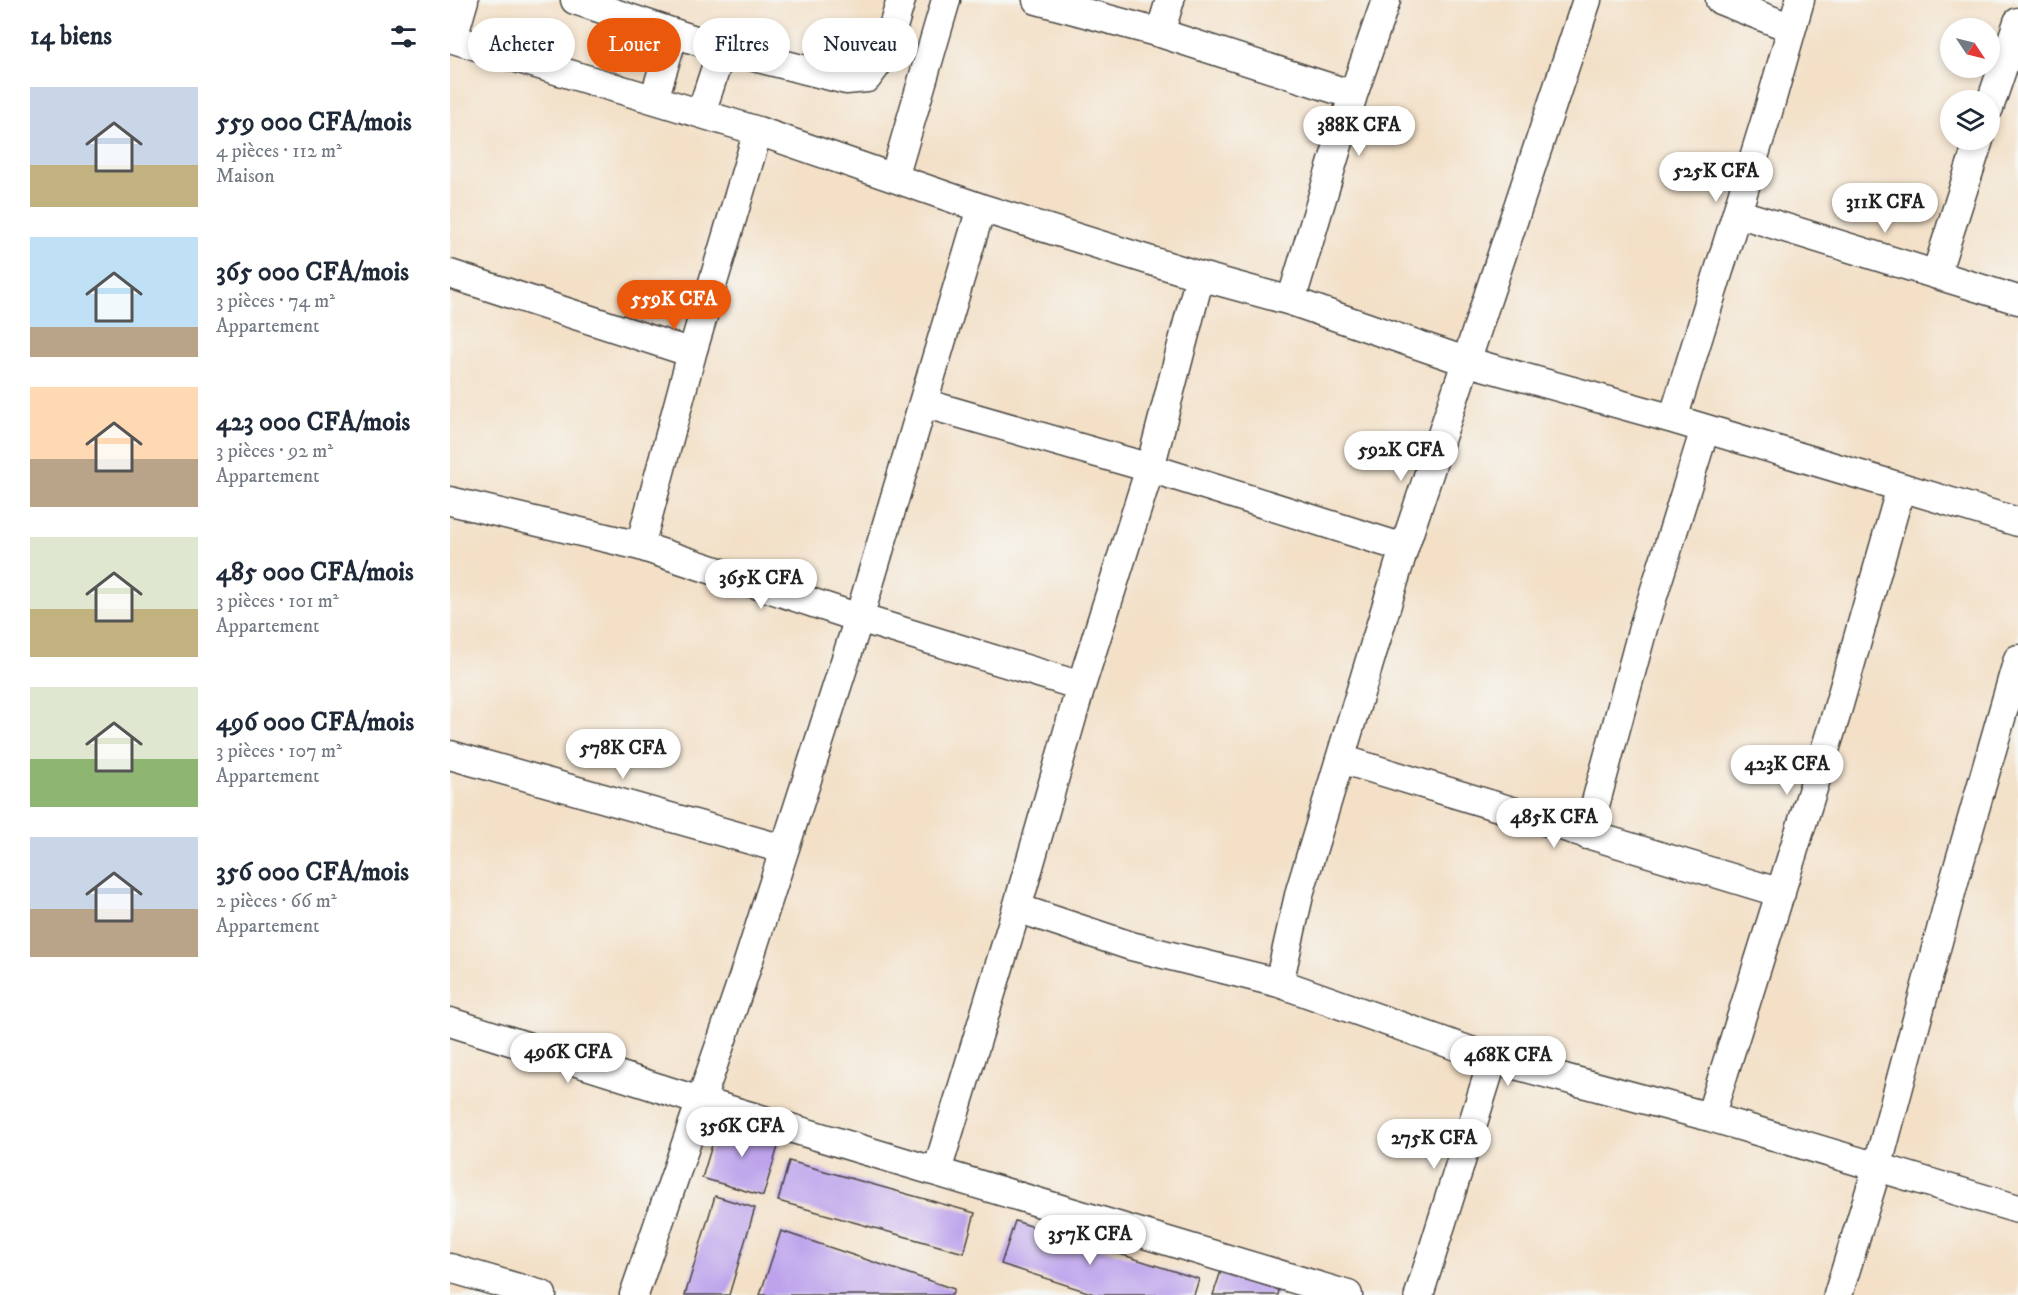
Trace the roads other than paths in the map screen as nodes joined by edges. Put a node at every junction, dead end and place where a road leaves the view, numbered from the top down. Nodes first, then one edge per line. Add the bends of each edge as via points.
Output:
1 (465, 0) edge
2 (576, 0) edge
3 (901, 0) edge
4 (946, 0) edge
5 (1037, 0) edge
6 (1170, 0) edge
7 (1386, 0) edge
8 (1587, 0) edge
9 (1720, 0) edge
10 (1800, 0) edge
11 (629, 18) edge
12 (2018, 22) edge
13 (1791, 28) junction
14 (1160, 33) junction
15 (451, 38) edge
16 (790, 66) edge
17 (662, 72) edge
18 (714, 72) edge
19 (1353, 96) junction
20 (654, 99) junction
21 (2000, 102) edge
22 (701, 113) junction
23 (758, 131) junction
24 (1976, 150) edge
25 (894, 178) junction
26 (981, 208) junction
27 (1737, 213) junction
28 (450, 274) edge
29 (1936, 274) junction
30 (1200, 276) junction
31 (2018, 300) edge
32 (1291, 301) junction
33 (692, 353) junction
34 (1465, 362) junction
35 (923, 403) junction
36 (1673, 419) junction
37 (1705, 429) junction
38 (1150, 468) junction
39 (1901, 487) junction
40 (450, 501) edge
41 (2018, 522) edge
42 (640, 546) junction
43 (1404, 548) junction
44 (859, 618) junction
45 (2018, 659) edge
46 (1081, 686) junction
47 (450, 755) edge
48 (1341, 759) junction
49 (1587, 835) junction
50 (783, 849) junction
51 (1781, 894) junction
52 (1017, 908) junction
53 (1279, 983) junction
54 (450, 1022) edge
55 (1493, 1059) junction
56 (700, 1101) junction
57 (1710, 1117) junction
58 (1877, 1168) junction
59 (937, 1171) junction
60 (2018, 1209) edge
61 (450, 1268) edge
62 (1304, 1289) edge
63 (542, 1295) edge
64 (634, 1295) edge
65 (1348, 1295) edge
66 (1419, 1295) edge
67 (1838, 1295) edge

1 - 15 street
2 - 11 street
3 - 16 street via 885,54 867,78 846,80
4 - 25 street
5 - 14 street
6 - 14 street
7 - 19 street
8 - 34 street
9 - 13 street
10 - 13 street
12 - 21 street
13 - 27 street
14 - 19 street
15 - 20 street
17 - 20 street
18 - 22 street
19 - 32 street
20 - 22 street
22 - 23 street
23 - 25 street
23 - 33 street
24 - 29 street
25 - 26 street
26 - 30 street
26 - 35 street
27 - 29 street
27 - 36 street
28 - 33 street
29 - 31 street
30 - 32 street
30 - 38 street
32 - 34 street
33 - 42 street
34 - 36 street
34 - 43 street
35 - 38 street
35 - 44 street
36 - 37 street
37 - 39 street
37 - 49 street via 1643,628
38 - 43 street
38 - 46 street
39 - 41 street
39 - 51 street
40 - 42 street
42 - 44 street
43 - 48 street
44 - 46 street
44 - 50 street
45 - 58 street
46 - 52 street
47 - 50 street
48 - 49 street
48 - 53 street via 1300,891
49 - 51 street
50 - 56 street
51 - 57 street
52 - 53 street via 1131,946
52 - 59 street
53 - 55 street
54 - 56 street
55 - 57 street
55 - 66 street
56 - 59 street
56 - 64 street
57 - 58 street
58 - 60 street
58 - 67 street
59 - 62 street
61 - 63 street
62 - 65 street

